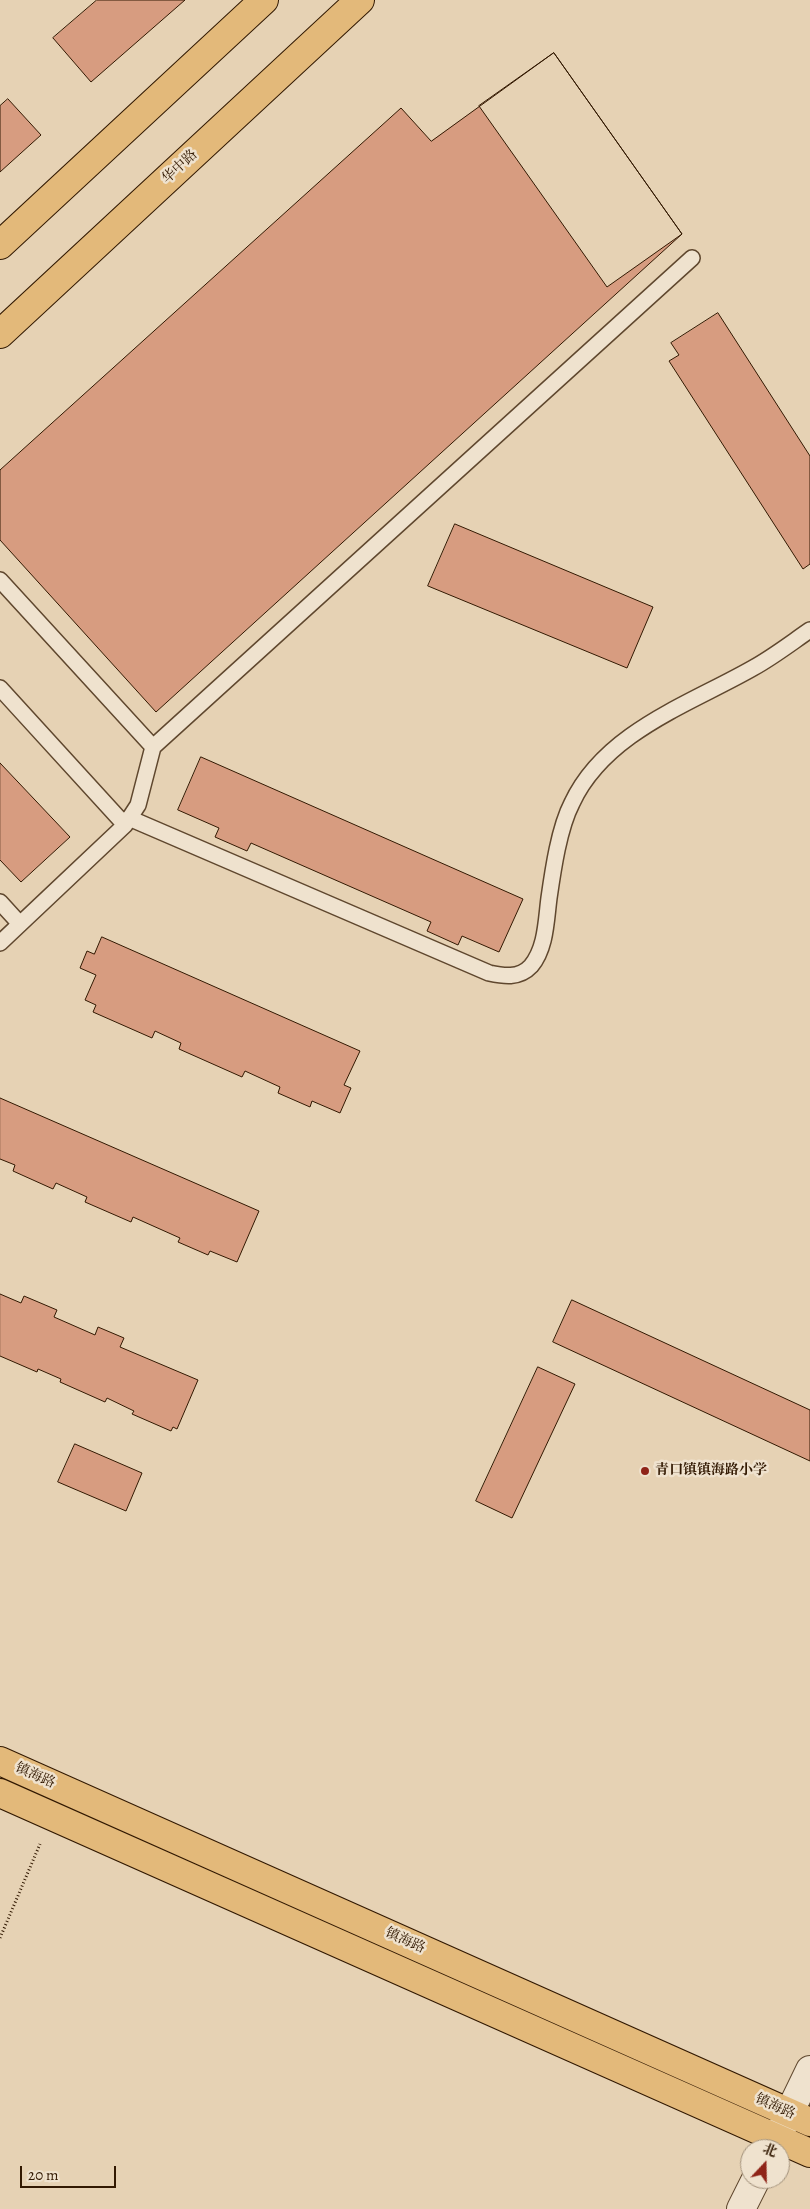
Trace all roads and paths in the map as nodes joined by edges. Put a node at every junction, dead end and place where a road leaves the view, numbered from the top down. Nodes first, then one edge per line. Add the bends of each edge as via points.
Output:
1 (264, 0) edge
2 (360, 0) edge
3 (0, 245) edge
4 (692, 258) dead end
5 (0, 334) edge
6 (0, 580) edge
7 (810, 630) edge
8 (0, 688) edge
9 (153, 748) junction
10 (127, 821) junction
11 (0, 902) edge
12 (20, 924) junction
13 (0, 943) edge
14 (0, 1761) edge
15 (0, 1793) edge
16 (52, 1816) junction
17 (0, 1938) edge
18 (810, 2070) edge
19 (800, 2118) edge
20 (765, 2139) edge
21 (778, 2139) edge
22 (790, 2147) edge
23 (810, 2153) edge
24 (751, 2189) edge
25 (741, 2209) edge

1 - 3 main road
2 - 5 main road, 华中路
4 - 9 lane
6 - 9 lane
7 - 10 lane via 755,667 640,728 587,777 571,804 555,859 542,948 530,968 510,978 489,973
8 - 10 lane
9 - 10 lane via 138,804
10 - 12 lane
11 - 12 lane
12 - 13 lane
14 - 19 main road, 镇海路
15 - 16 main road, 镇海路
16 - 17 path
16 - 20 main road, 镇海路
18 - 19 street
19 - 21 street
22 - 23 main road, 镇海路
24 - 25 street

